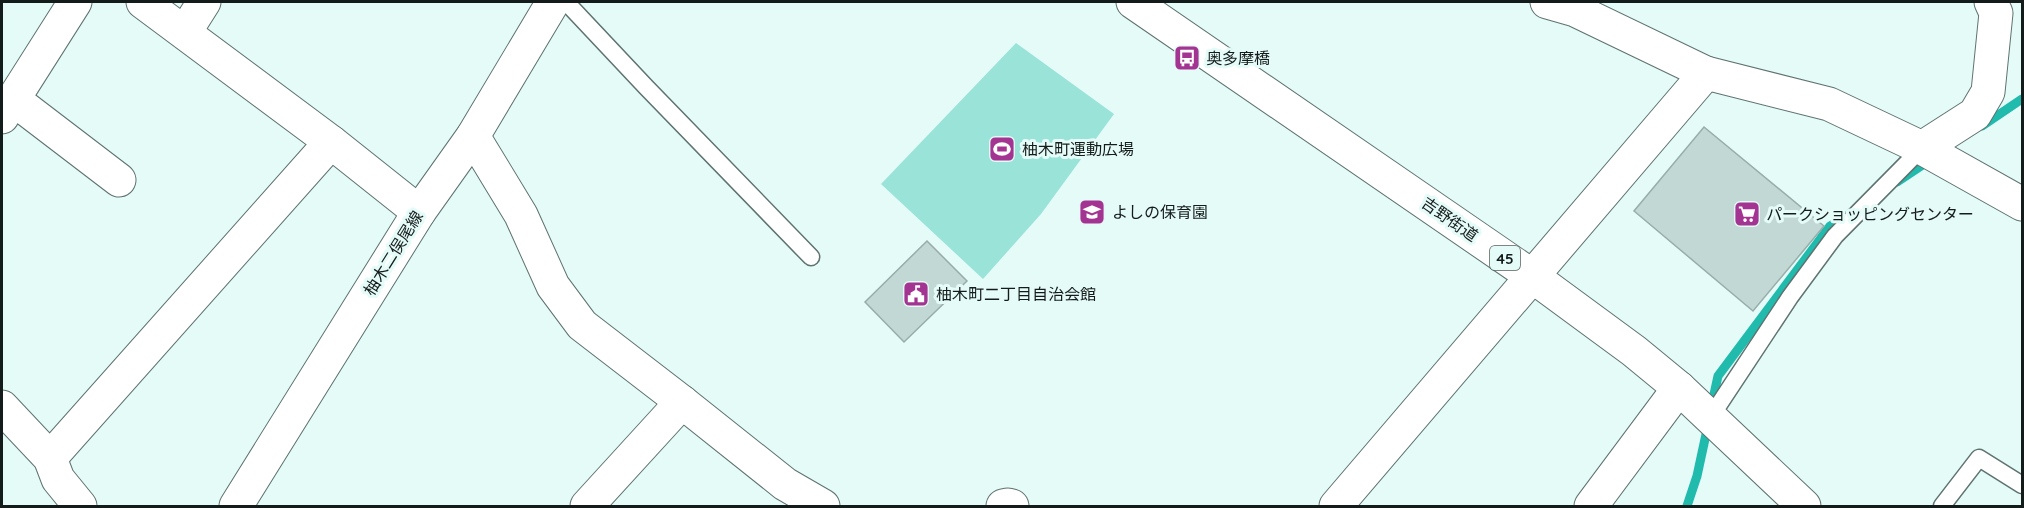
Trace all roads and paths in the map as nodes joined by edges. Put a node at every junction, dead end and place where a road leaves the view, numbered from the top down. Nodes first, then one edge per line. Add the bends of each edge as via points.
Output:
1 (75, 2) edge
2 (143, 2) edge
3 (204, 2) edge
4 (553, 2) edge
5 (566, 2) edge
6 (1133, 2) edge
7 (1546, 2) edge
8 (1991, 2) edge
9 (185, 32) junction
10 (1706, 73) junction
11 (7, 108) edge
12 (473, 136) junction
13 (331, 142) junction
14 (1922, 148) junction
15 (119, 180) dead end
16 (2022, 204) edge
17 (419, 212) junction
18 (811, 257) dead end
19 (1532, 276) junction
20 (1679, 388) junction
21 (682, 402) junction
22 (2, 407) edge
23 (1710, 418) junction
24 (50, 458) junction
25 (2022, 485) edge
26 (80, 507) edge
27 (236, 507) edge
28 (587, 507) edge
29 (823, 507) edge
30 (1003, 507) edge
31 (1012, 507) edge
32 (1336, 507) edge
33 (1591, 507) edge
34 (1804, 507) edge
35 (1942, 507) edge

1 - 11 street
2 - 9 street
3 - 9 street
4 - 12 street, 柚木二俣尾線
5 - 18 lane
6 - 19 street, 吉野街道 / 45
7 - 10 street via 1575,10
8 - 14 street via 1996,13 1988,92 1975,114
9 - 13 street
10 - 14 street via 1829,104
10 - 19 street
11 - 15 street
12 - 17 street, 柚木二俣尾線
12 - 21 street via 520,215 554,286 582,325
13 - 17 street
13 - 24 street
14 - 16 street
14 - 23 lane via 1835,236
17 - 27 street, 柚木二俣尾線
19 - 20 street, 吉野街道 / 45
19 - 32 street
20 - 23 street, 吉野街道 / 45
20 - 33 street
21 - 28 street
21 - 29 street via 785,484
22 - 24 street
23 - 34 street, 吉野街道 / 45
24 - 26 street via 58,479
25 - 35 lane via 1979,458
30 - 31 street

